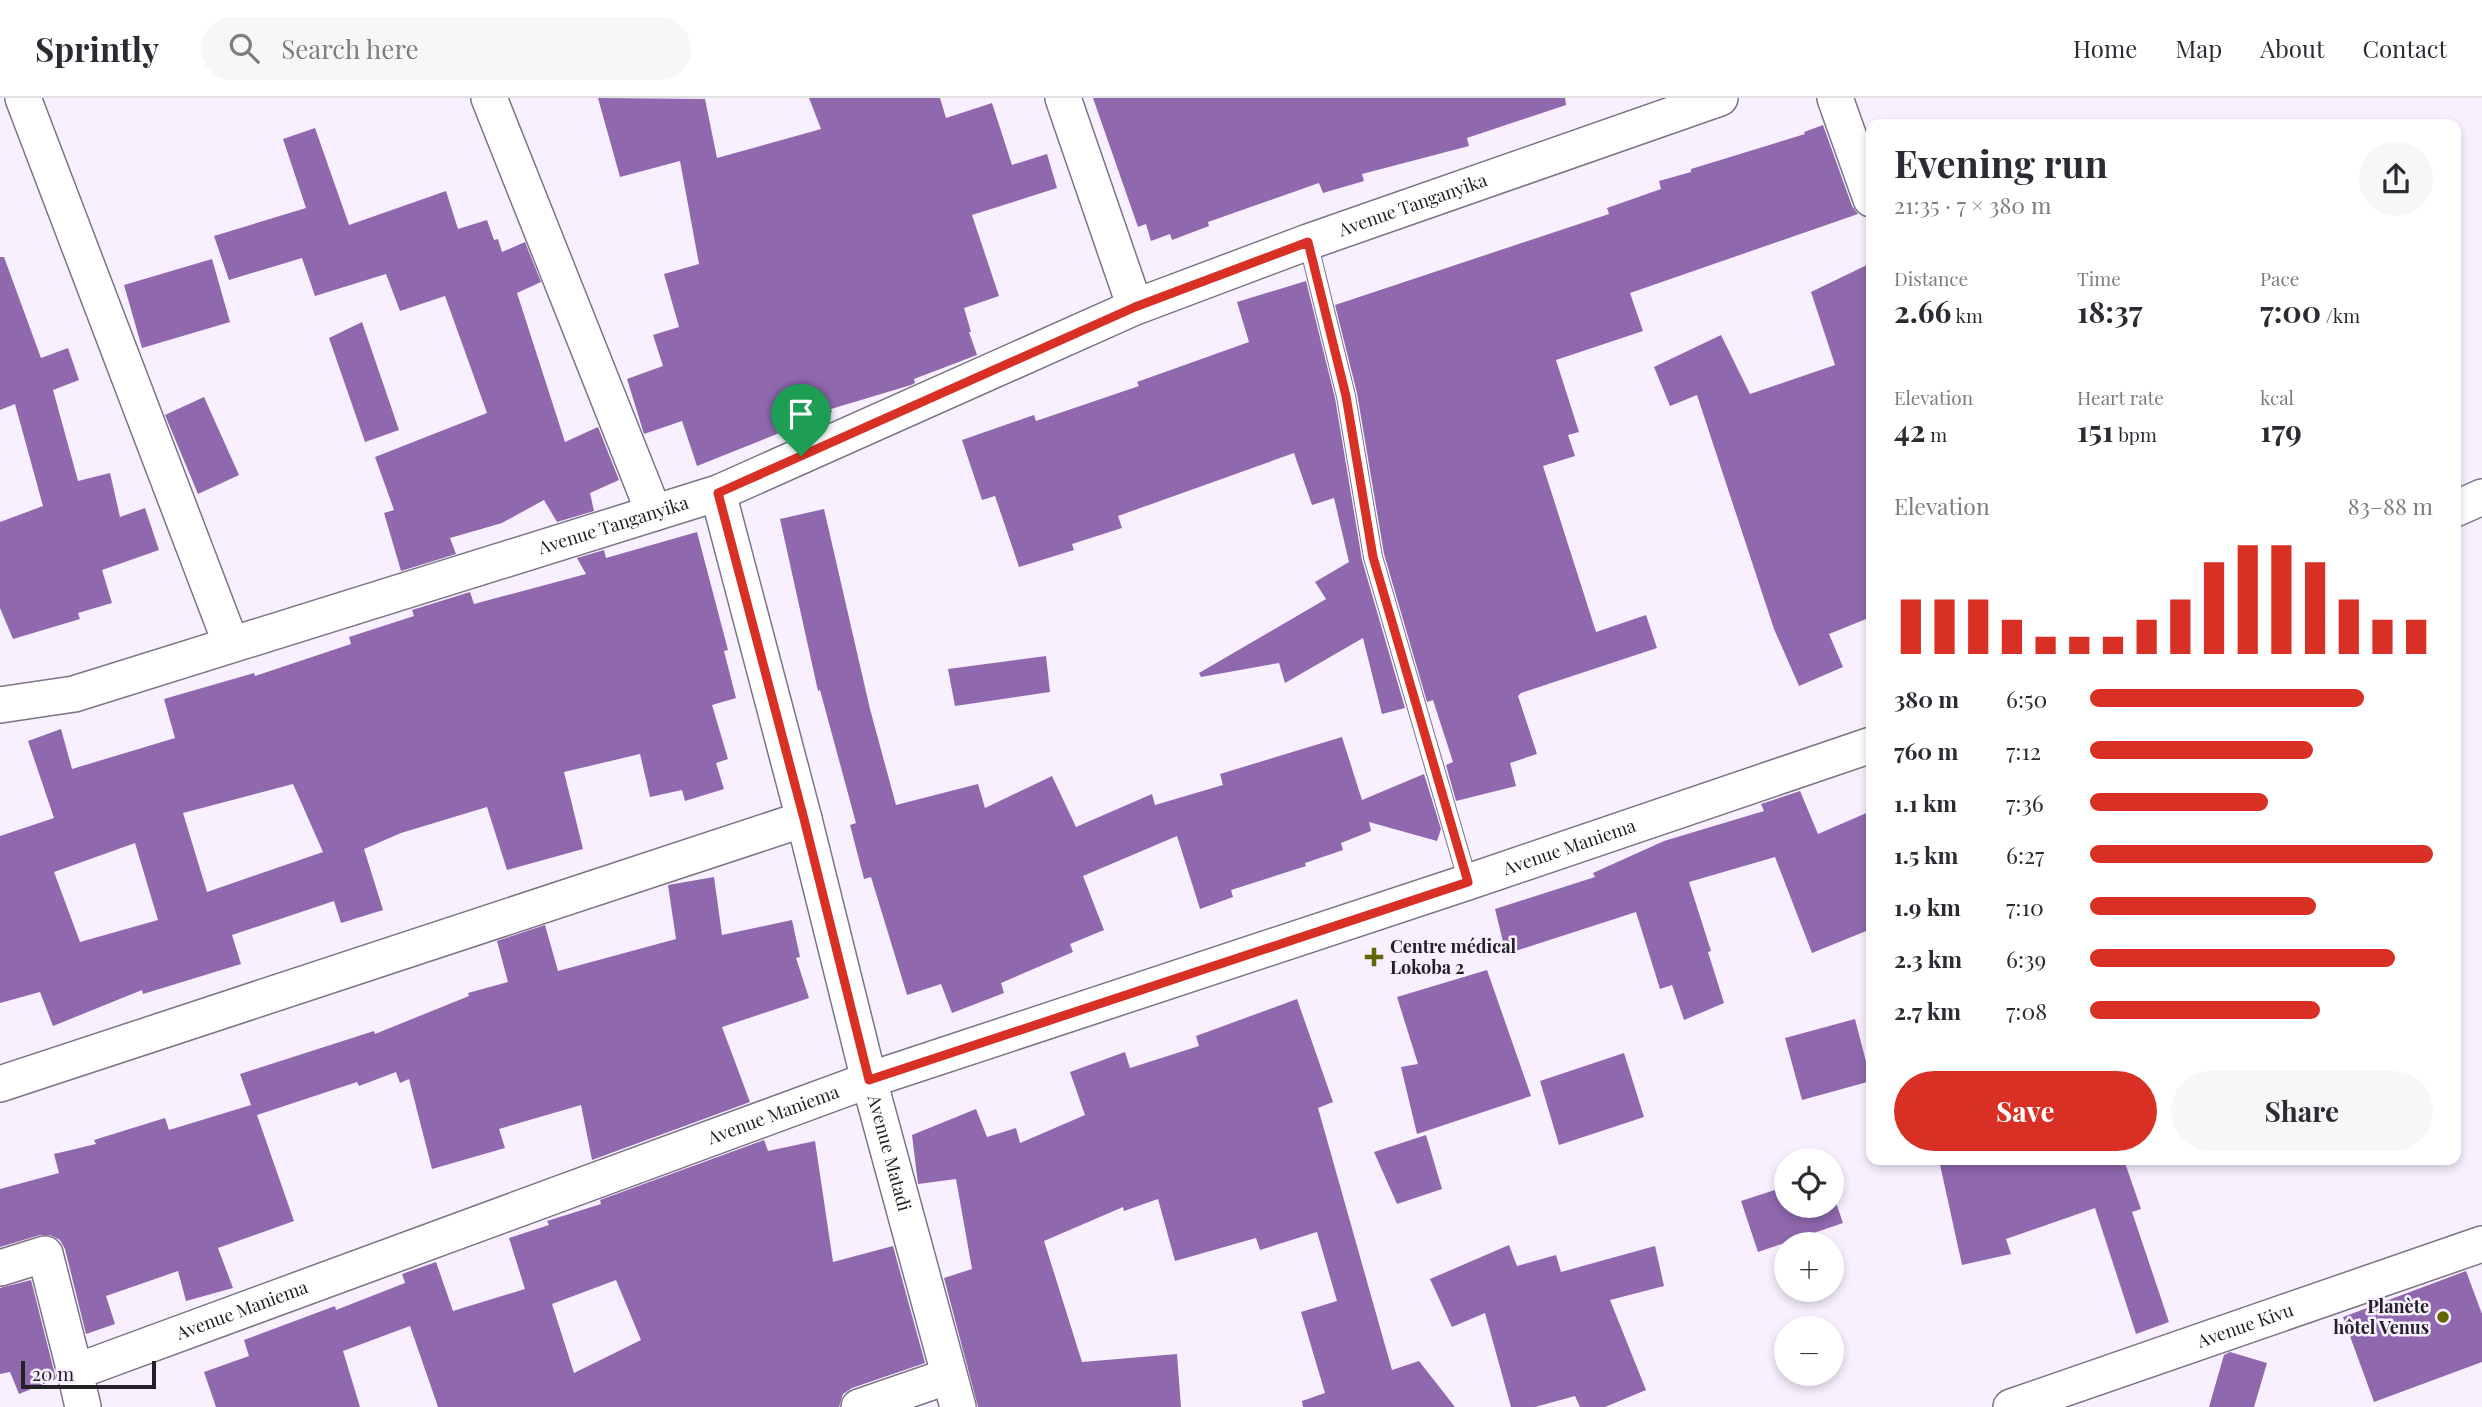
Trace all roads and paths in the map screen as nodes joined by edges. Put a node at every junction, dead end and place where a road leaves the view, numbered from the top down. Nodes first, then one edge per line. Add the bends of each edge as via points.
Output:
1 (23, 98) edge
2 (489, 98) edge
3 (1063, 98) edge
4 (1720, 98) edge
5 (1835, 98) edge
6 (1866, 185) edge
7 (1308, 242) junction
8 (1135, 307) junction
9 (718, 493) junction
10 (2482, 498) edge
11 (2461, 507) edge
12 (654, 513) junction
13 (231, 644) junction
14 (0, 705) edge
15 (1866, 748) edge
16 (804, 819) junction
17 (1468, 882) junction
18 (869, 1080) junction
19 (0, 1084) edge
20 (2482, 1244) edge
21 (0, 1268) edge
22 (75, 1372) junction
23 (953, 1391) edge
24 (83, 1407) edge
25 (859, 1407) edge
26 (2011, 1407) edge

1 - 13 street
2 - 12 street
3 - 8 street
4 - 7 street, Avenue Tanganyika
5 - 6 street
7 - 8 street, Avenue Tanganyika
7 - 17 lane via 1346,396 1373,557
8 - 9 street, Avenue Tanganyika
9 - 12 street, Avenue Tanganyika
9 - 16 street, Avenue Matadi
10 - 11 street
12 - 13 street, Avenue Tanganyika
13 - 14 street, Avenue Tanganyika via 74,694
15 - 17 street, Avenue Maniema
16 - 18 street, Avenue Matadi
16 - 19 street
17 - 18 street, Avenue Maniema
18 - 22 street, Avenue Maniema
18 - 23 street, Avenue Matadi
20 - 26 street, Avenue Kivu
21 - 22 street via 45,1254
22 - 24 street
23 - 25 street

